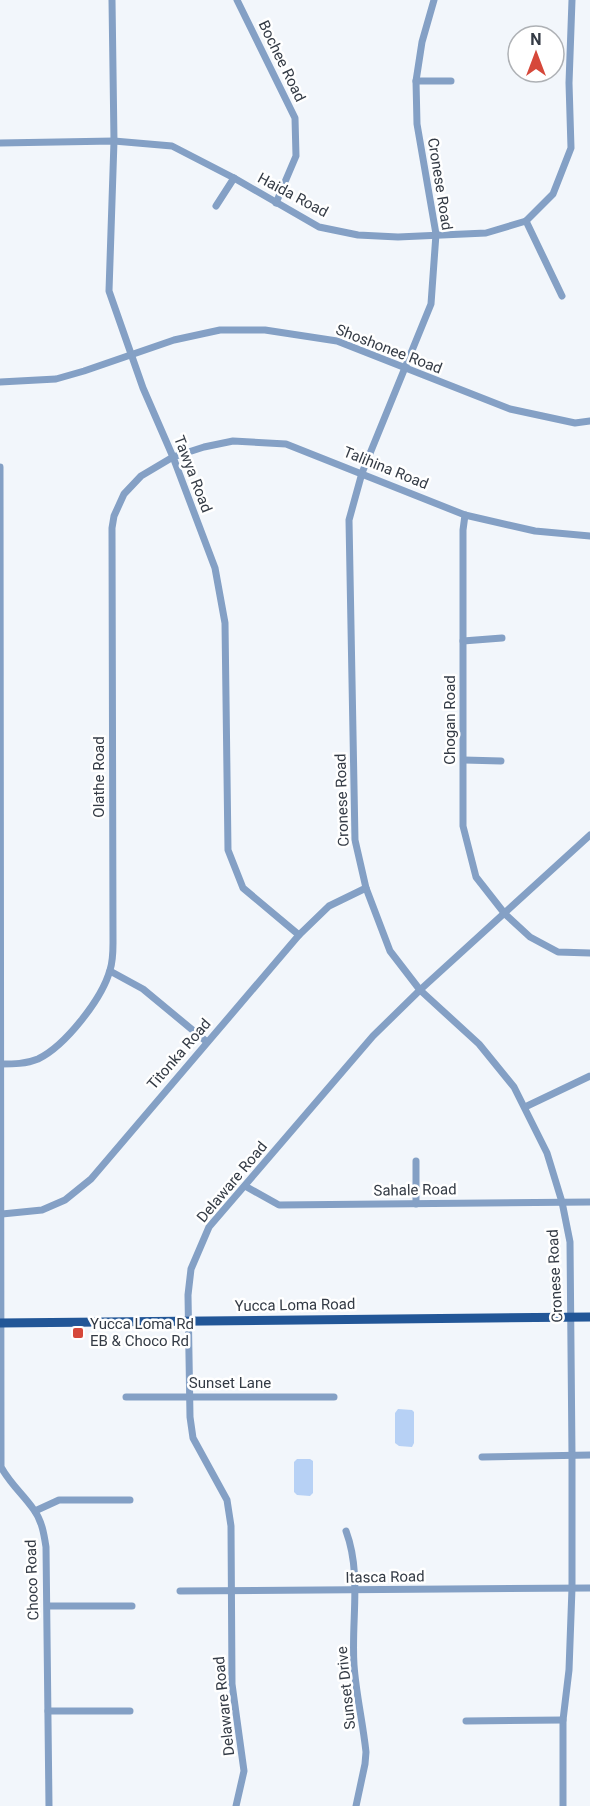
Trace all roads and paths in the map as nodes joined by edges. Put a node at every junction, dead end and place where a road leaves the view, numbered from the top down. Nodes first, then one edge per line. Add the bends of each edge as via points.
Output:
1 (112, 0) edge
2 (237, 0) edge
3 (434, 0) edge
4 (572, 0) edge
5 (416, 81) junction
6 (451, 81) dead end
7 (114, 141) junction
8 (0, 143) edge
9 (234, 178) junction
10 (276, 203) junction
11 (216, 206) dead end
12 (526, 221) junction
13 (436, 234) junction
14 (562, 296) dead end
15 (130, 355) junction
16 (405, 369) junction
17 (0, 382) edge
18 (590, 421) edge
19 (173, 457) junction
20 (0, 467) edge
21 (362, 473) junction
22 (465, 515) junction
23 (590, 536) edge
24 (502, 638) dead end
25 (463, 641) junction
26 (464, 760) junction
27 (501, 761) dead end
28 (0, 807) edge
29 (590, 835) edge
30 (366, 888) junction
31 (505, 914) junction
32 (299, 935) junction
33 (590, 952) edge
34 (110, 970) junction
35 (420, 990) junction
36 (207, 1042) junction
37 (1, 1064) edge
38 (590, 1076) edge
39 (525, 1107) junction
40 (416, 1161) dead end
41 (245, 1186) junction
42 (562, 1202) junction
43 (590, 1202) edge
44 (416, 1204) junction
45 (2, 1214) junction
46 (570, 1317) junction
47 (590, 1317) edge
48 (188, 1322) junction
49 (1, 1323) edge
50 (126, 1397) dead end
51 (189, 1397) junction
52 (334, 1397) dead end
53 (572, 1455) junction
54 (590, 1455) edge
55 (482, 1457) dead end
56 (130, 1500) dead end
57 (35, 1511) junction
58 (346, 1531) dead end
59 (572, 1588) junction
60 (590, 1588) edge
61 (355, 1591) junction
62 (180, 1592) dead end
63 (231, 1592) junction
64 (48, 1606) junction
65 (132, 1606) dead end
66 (48, 1711) junction
67 (130, 1711) dead end
68 (563, 1720) junction
69 (466, 1721) dead end
70 (49, 1806) edge
71 (236, 1806) edge
72 (356, 1806) edge
73 (563, 1806) edge

1 - 7 street, Tawya Road
2 - 10 street, Bochee Road via 295,118 296,156
3 - 5 street, Cronese Road
4 - 12 street, Haida Road via 571,148 554,194
5 - 6 street
5 - 13 street, Cronese Road via 417,124
7 - 8 street, Haida Road
7 - 9 street, Haida Road via 172,146
7 - 15 street, Tawya Road via 109,291
9 - 10 street, Haida Road
9 - 11 street
10 - 13 street, Haida Road via 319,227 358,235
12 - 13 street, Haida Road via 486,233
12 - 14 street
13 - 16 street, Cronese Road via 431,304
15 - 16 street, Shoshonee Road via 220,330 265,330 337,341
15 - 17 street, Shoshonee Road via 57,378
15 - 19 street, Tawya Road
16 - 18 street, Shoshonee Road via 510,409 575,423
16 - 21 street, Cronese Road
19 - 21 street, Talihina Road via 233,441 286,444
19 - 32 street, Tawya Road via 215,568 225,623 228,850 243,888
19 - 34 street, Olathe Road via 130,484 118,504 112,528
20 - 28 street, Choco Road
21 - 22 street, Talihina Road
21 - 30 street, Cronese Road via 349,520 355,840
22 - 23 street, Talihina Road via 535,531
22 - 25 street, Chogan Road
24 - 25 street
25 - 26 street, Chogan Road
26 - 27 street
26 - 31 street, Chogan Road via 463,826 476,877
28 - 37 street, Choco Road
29 - 31 street, Delaware Road
30 - 32 street, Titonka Road via 329,906
30 - 35 street, Cronese Road via 390,951
31 - 33 street, Chogan Road via 530,937 558,952
31 - 35 street, Delaware Road
32 - 36 street, Titonka Road
34 - 36 street via 143,989
34 - 37 street, Olathe Road via 90,1007 53,1049 37,1059
35 - 39 street, Cronese Road via 478,1044 514,1087
35 - 41 street, Delaware Road via 373,1036
36 - 45 street, Titonka Road via 91,1179 65,1200 42,1210
37 - 45 street, Choco Road
38 - 39 street
39 - 42 street, Cronese Road via 547,1153
40 - 44 street
41 - 44 street, Sahale Road via 279,1205
41 - 48 street, Delaware Road via 209,1227 190,1269
42 - 43 street, Sahale Road
42 - 44 street, Sahale Road
42 - 46 street, Cronese Road via 570,1242
45 - 49 street, Choco Road
46 - 47 main road, Yucca Loma Road
46 - 48 main road, Yucca Loma Road
46 - 53 street, Cronese Road
48 - 49 main road, Yucca Loma Road
48 - 51 street, Delaware Road
49 - 57 street, Choco Road via 1,1467
50 - 51 street, Sunset Lane
51 - 52 street, Sunset Lane
51 - 63 street, Delaware Road via 193,1438 227,1500
53 - 54 street
53 - 55 street
53 - 59 street, Cronese Road
56 - 57 street via 59,1500
57 - 64 street, Choco Road via 44,1531
58 - 61 street, Sunset Drive
59 - 60 street, Itasca Road
59 - 61 street, Itasca Road
59 - 68 street, Cronese Road
61 - 63 street, Itasca Road
61 - 72 street, Sunset Drive via 354,1664 366,1752
62 - 63 street, Itasca Road
63 - 71 street, Delaware Road via 232,1684 244,1771
64 - 65 street
64 - 66 street, Choco Road
66 - 67 street
66 - 70 street, Choco Road
68 - 69 street
68 - 73 street, Cronese Road

